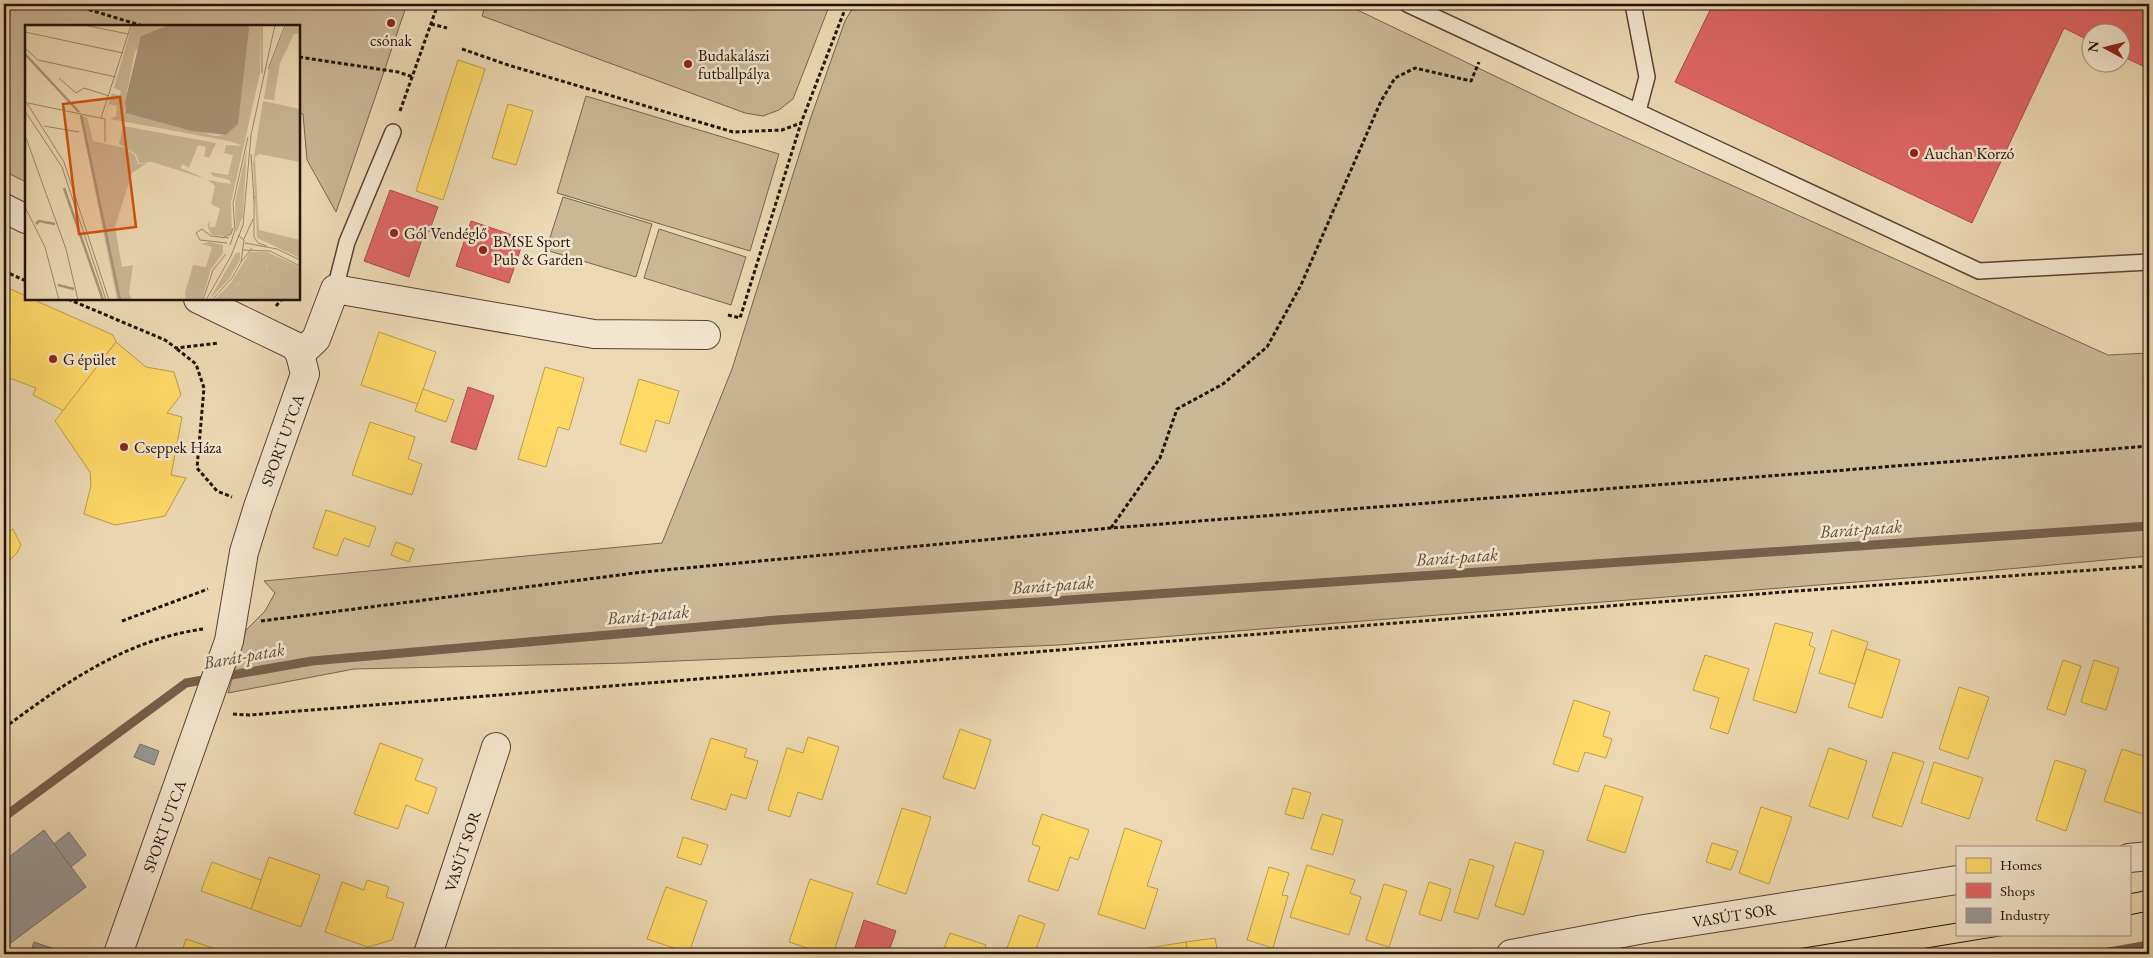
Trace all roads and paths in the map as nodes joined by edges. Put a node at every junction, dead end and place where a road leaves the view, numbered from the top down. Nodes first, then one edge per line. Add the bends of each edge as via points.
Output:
1 (70, 4) edge
2 (438, 4) edge
3 (847, 4) edge
4 (1407, 4) edge
5 (1633, 4) edge
6 (431, 24) junction
7 (140, 25) edge
8 (447, 28) dead end
9 (1489, 41) junction
10 (462, 49) dead end
11 (300, 58) edge
12 (412, 77) junction
13 (1638, 111) junction
14 (801, 123) junction
15 (392, 132) joint
16 (4, 208) edge
17 (25, 218) edge
18 (2149, 262) edge
19 (4, 271) edge
20 (25, 281) edge
21 (335, 289) junction
22 (70, 300) edge
23 (200, 300) edge
24 (281, 300) edge
25 (714, 326) joint
26 (267, 331) junction
27 (226, 342) dead end
28 (176, 348) junction
29 (300, 354) junction
30 (2149, 446) edge
31 (258, 507) junction
32 (1111, 528) junction
33 (2149, 566) edge
34 (238, 586) junction
35 (122, 621) dead end
36 (231, 632) junction
37 (202, 721) junction
38 (4, 728) edge
39 (496, 747) dead end
40 (2149, 856) edge
41 (2130, 858) edge
42 (1956, 880) edge
43 (118, 954) edge
44 (428, 954) edge
45 (1511, 954) edge

1 - 7 path
2 - 6 path
3 - 14 path
4 - 9 lane
5 - 13 lane via 1647,77
6 - 8 path
6 - 12 path
9 - 13 lane
9 - 32 path via 1471,81 1415,68 1395,78 1381,101 1301,285 1267,347 1223,384 1177,408 1160,458
10 - 14 path via 733,132 782,130
11 - 12 path via 398,72
12 - 15 path
13 - 18 lane via 1979,271
14 - 25 path via 740,318 726,314
15 - 21 lane via 347,242
16 - 17 street
19 - 20 path
21 - 25 street via 594,334
21 - 29 street via 316,339
22 - 28 path via 165,340
23 - 26 street
24 - 26 path via 274,307
26 - 29 street via 295,346
27 - 28 path
28 - 31 path via 196,364 204,388 197,468 217,491
29 - 31 street, SPORT UTCA via 305,374
30 - 32 path
31 - 34 street, SPORT UTCA via 244,552
32 - 36 path via 643,572
33 - 37 path via 1786,591 259,714 221,713
34 - 35 path via 213,587
34 - 36 street, SPORT UTCA
36 - 37 street, SPORT UTCA
36 - 38 path via 174,633 147,641 59,687
37 - 43 street, SPORT UTCA
39 - 44 street, VASÚT SOR
40 - 41 street
42 - 45 street, VASÚT SOR

